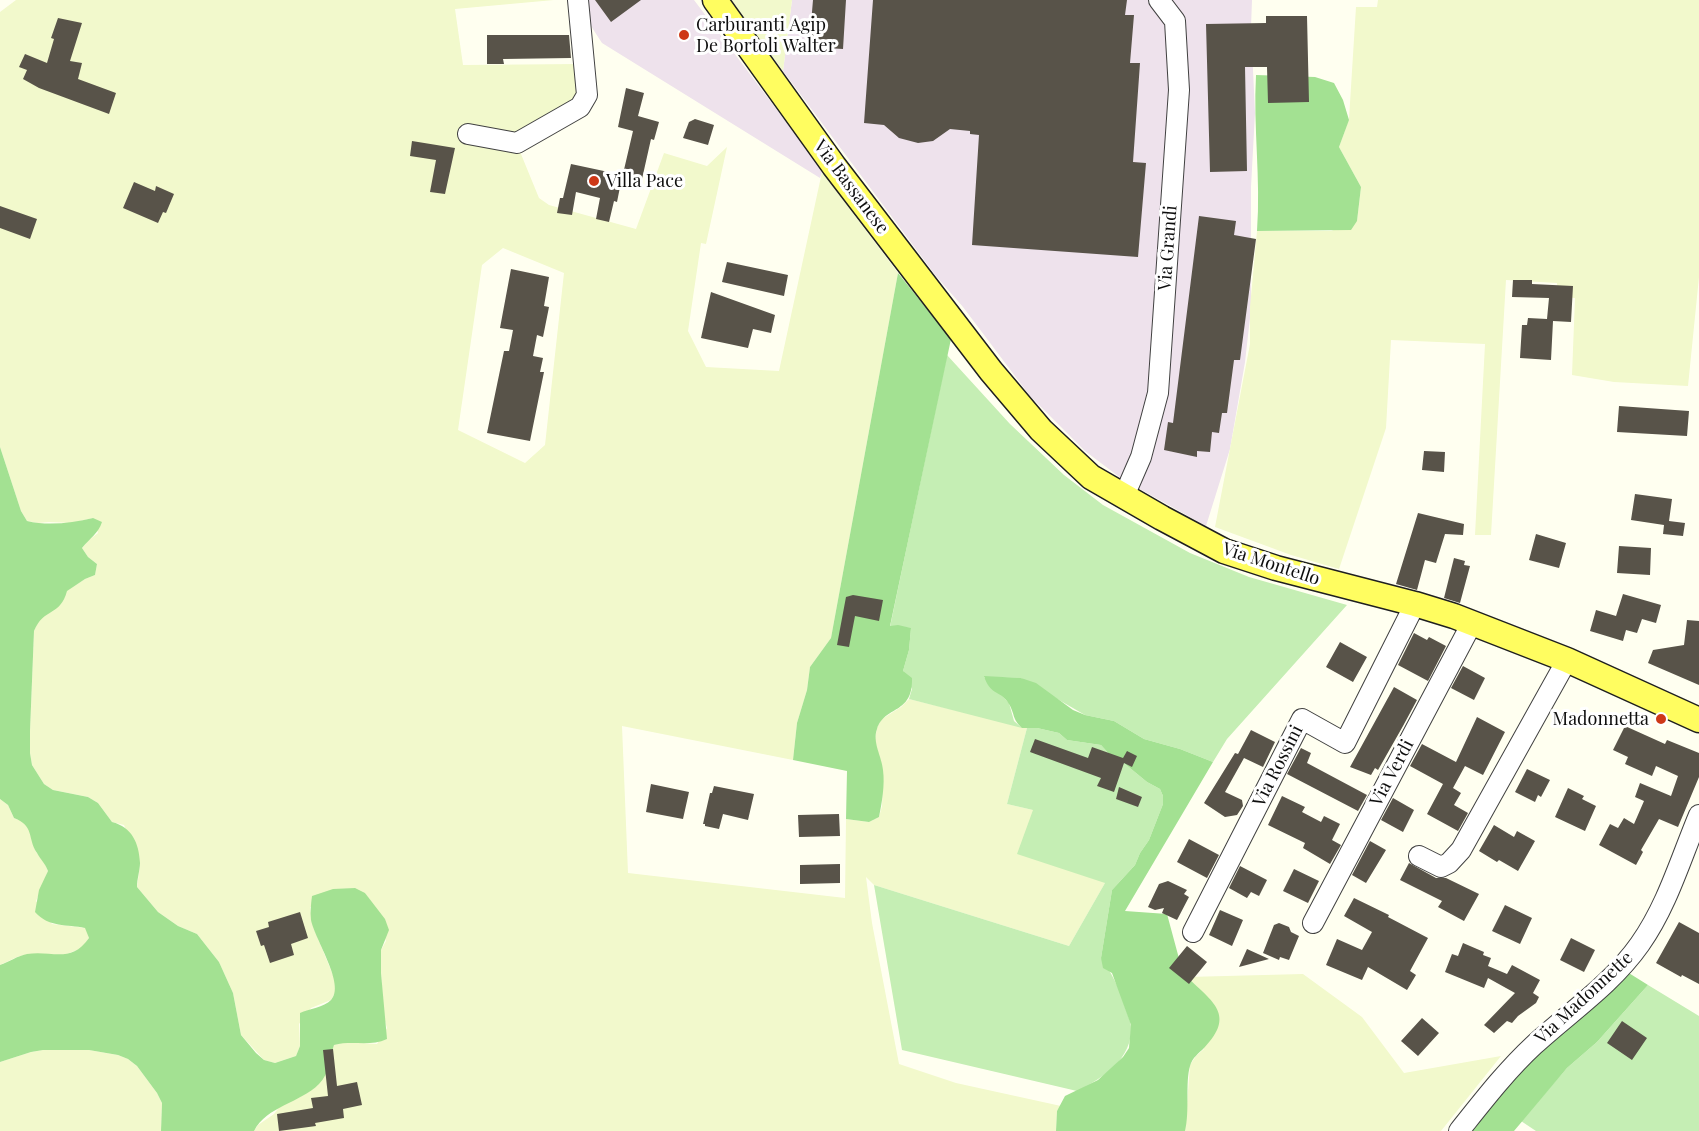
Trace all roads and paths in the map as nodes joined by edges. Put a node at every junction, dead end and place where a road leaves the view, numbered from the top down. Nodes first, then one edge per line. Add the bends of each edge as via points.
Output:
1 (578, 0) edge
2 (715, 0) edge
3 (1159, 0) edge
4 (468, 134) dead end
5 (991, 371) joint
6 (1124, 496) junction
7 (1415, 604) junction
8 (1472, 623) junction
9 (1567, 660) junction
10 (1699, 720) edge
11 (1699, 815) edge
12 (1419, 856) dead end
13 (1313, 923) dead end
14 (1193, 932) dead end
15 (1459, 1131) edge

1 - 4 street via 587,95 580,106 517,143
2 - 5 main road, Via Bassanese via 834,166
3 - 6 street, Via Grandi via 1175,21 1179,90 1160,370 1141,457
5 - 6 main road, Via Montello via 1041,430 1091,477
6 - 7 main road, Via Montello via 1224,551
7 - 8 main road, Via Montello
7 - 14 street, Via Rossini via 1345,743 1302,719
8 - 9 main road, Via Montello
8 - 13 street, Via Verdi
9 - 10 main road, Via Montello
9 - 12 street via 1461,850 1441,867
11 - 15 street, Via Madonnette via 1663,902 1641,943 1595,992 1533,1046

